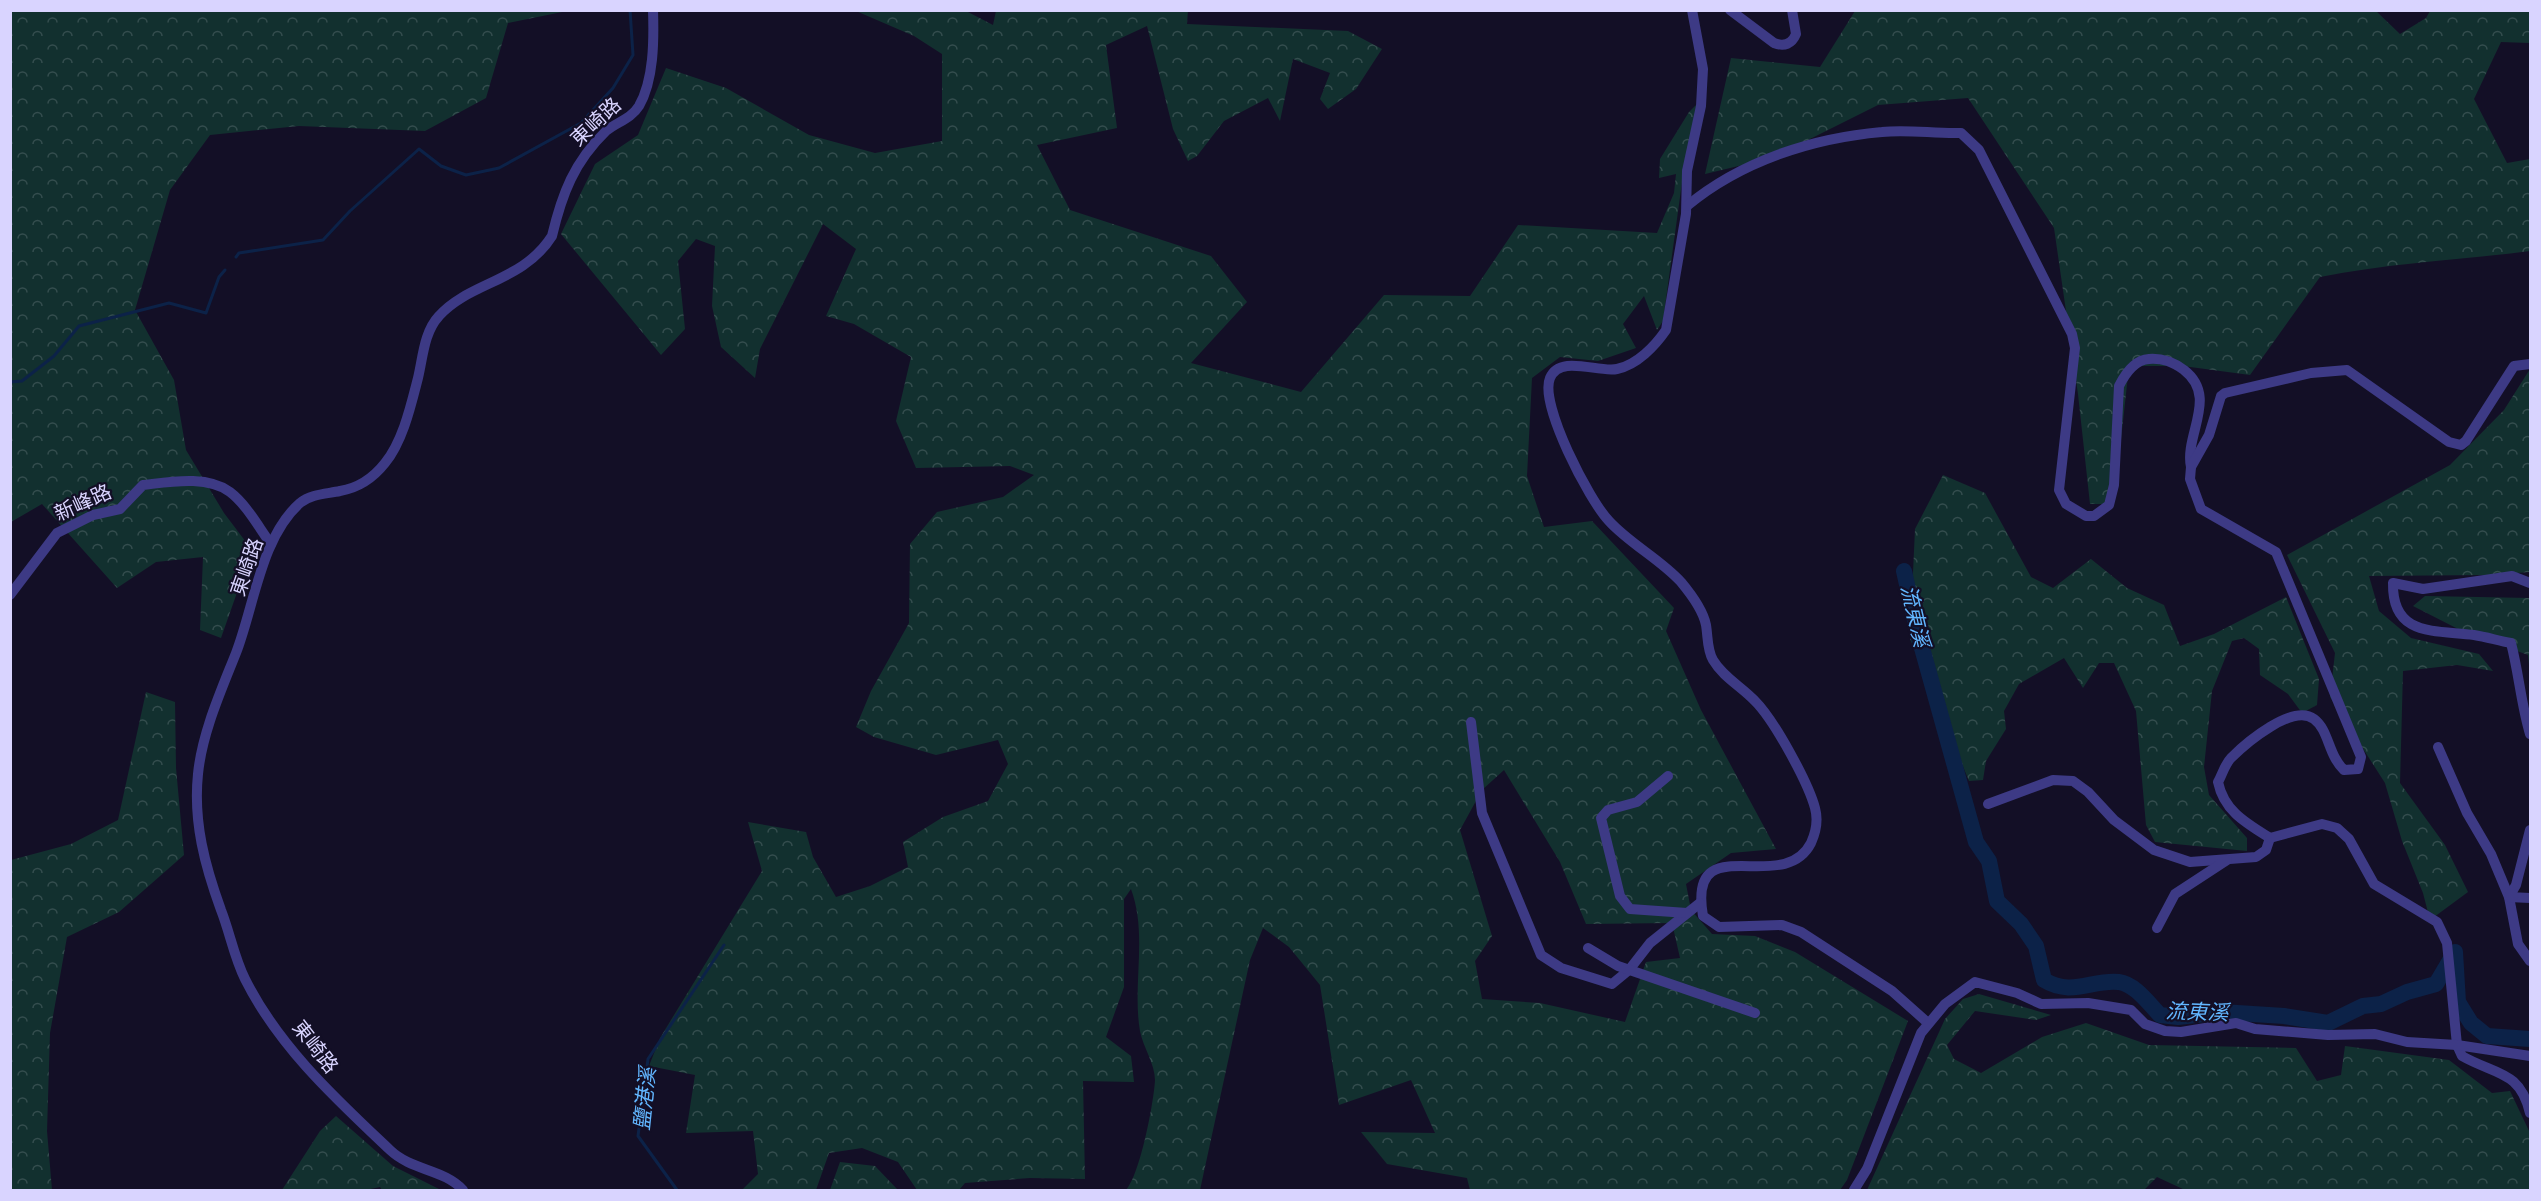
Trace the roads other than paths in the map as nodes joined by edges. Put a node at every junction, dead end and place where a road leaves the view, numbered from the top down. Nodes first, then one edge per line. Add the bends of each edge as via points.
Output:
1 (652, 10) edge
2 (1692, 10) edge
3 (1730, 10) edge
4 (1792, 10) edge
5 (1687, 206) junction
6 (2530, 364) edge
7 (2191, 467) junction
8 (271, 544) junction
9 (2530, 583) edge
10 (10, 595) edge
11 (1471, 722) dead end
12 (2530, 734) edge
13 (2439, 747) dead end
14 (1668, 776) dead end
15 (1988, 804) dead end
16 (2530, 830) edge
17 (2270, 838) junction
18 (2227, 860) junction
19 (2509, 897) junction
20 (2530, 898) edge
21 (1700, 903) junction
22 (1687, 913) junction
23 (2157, 928) dead end
24 (1588, 948) dead end
25 (2530, 961) edge
26 (1629, 970) junction
27 (1755, 1013) dead end
28 (1928, 1023) junction
29 (2457, 1045) junction
30 (2530, 1056) edge
31 (2530, 1113) edge
32 (463, 1191) edge
33 (1854, 1191) edge

1 - 8 street, 東崎路 via 654,37 639,106 595,142 573,170 547,245 516,271 439,315 428,333 418,379 397,443 386,462 366,481 300,503
2 - 5 street via 1704,77 1687,171
3 - 4 street via 1774,44 1782,45 1796,34
5 - 7 street via 1706,190 1733,176 1814,142 1884,132 1961,133 1979,150 2072,333 2075,348 2061,498 2086,516 2094,516 2109,505 2114,485 2119,386 2125,374 2144,359 2175,364 2188,373 2200,395 2201,409 2188,456
5 - 21 street via 1673,301 1661,338 1632,363 1614,370 1561,367 1550,379 1548,396 1568,454 1602,514 1686,589 1705,622 1714,662 1765,714 1815,807 1816,830 1798,860 1776,867 1737,864 1716,870 1703,884
6 - 7 street via 2514,366 2461,445 2449,442 2347,370 2311,373 2225,393
7 - 17 street via 2190,479 2201,509 2276,552 2361,757 2358,769 2344,770 2336,763 2323,729 2313,717 2294,714 2274,724 2230,759 2218,782 2222,799 2235,814
8 - 10 street, 新峰路 via 230,492 210,483 143,485 120,509 93,515 57,533
8 - 32 street, 東崎路 via 248,622 208,730 198,772 198,827 203,856 246,982 303,1063 331,1097 393,1153 411,1166 448,1179
9 - 12 street via 2512,576 2423,589 2393,583 2392,600 2399,616 2416,627 2511,643
11 - 26 street via 1482,813 1541,955 1561,968 1612,984
13 - 19 street
14 - 22 street via 1637,802 1608,810 1601,818 1624,904 1630,909
15 - 18 street via 2053,780 2073,781 2114,820 2154,850 2190,862
16 - 19 street via 2516,885
17 - 18 street via 2266,850 2256,858
17 - 29 street via 2322,824 2337,828 2349,839 2374,884 2437,922 2447,943
18 - 23 street via 2175,894
19 - 20 street
19 - 25 street via 2518,944
21 - 22 street
21 - 28 street via 1702,916 1719,927 1782,925 1801,932 1892,991
22 - 26 street via 1650,943
24 - 26 street
26 - 27 street
28 - 29 street via 1969,984 1982,982 2041,1004 2088,1003 2131,1011 2145,1024 2165,1031 2236,1023 2266,1030 2328,1035 2366,1033 2408,1042
28 - 33 street via 1867,1169
29 - 30 street
29 - 31 street via 2462,1056 2515,1080

